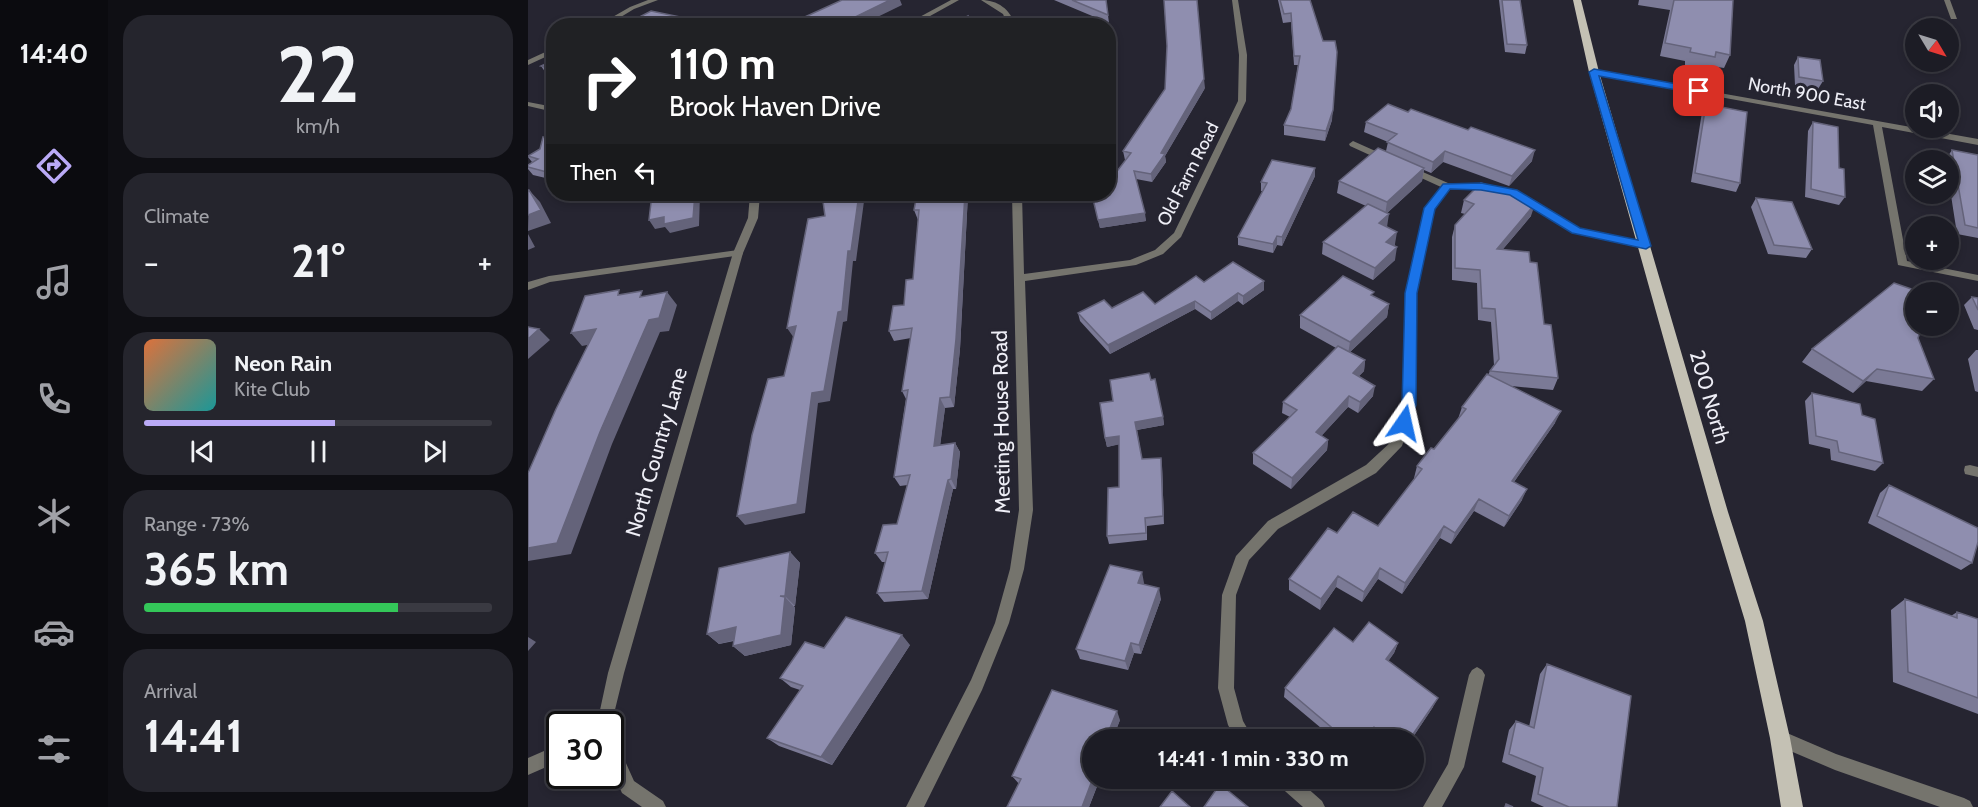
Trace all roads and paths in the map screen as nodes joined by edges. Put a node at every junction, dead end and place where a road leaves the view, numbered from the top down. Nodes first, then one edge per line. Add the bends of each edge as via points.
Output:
1 (655, 0) edge
2 (956, 0) edge
3 (984, 0) edge
4 (1235, 0) edge
5 (1577, 0) edge
6 (1947, 0) edge
7 (1954, 17) dead end
8 (614, 18) edge
9 (921, 18) edge
10 (1010, 18) edge
11 (546, 54) edge
12 (528, 63) edge
13 (1594, 72) junction
14 (528, 104) edge
15 (546, 108) edge
16 (1877, 123) junction
17 (1978, 142) edge
18 (1353, 144) dead end
19 (1447, 186) junction
20 (754, 201) edge
21 (1017, 201) edge
22 (1646, 246) junction
23 (738, 253) junction
24 (1019, 278) junction
25 (1978, 278) edge
26 (528, 286) edge
27 (1477, 675) dead end
28 (608, 711) edge
29 (1239, 729) edge
30 (1780, 738) junction
31 (546, 759) edge
32 (528, 767) edge
33 (624, 778) edge
34 (1295, 789) edge
35 (657, 807) edge
36 (915, 807) edge
37 (1316, 807) edge
38 (1432, 807) edge
39 (1792, 807) edge
40 (1964, 807) edge

1 - 8 street
2 - 9 street
3 - 10 street via 1000,7
4 - 24 street, Old Farm Road via 1243,55 1242,101 1178,235 1159,252 1132,263
5 - 13 main road, 200 North
6 - 7 street
11 - 12 street
13 - 16 street, North 900 East
13 - 22 main road, 200 North
14 - 15 street
16 - 17 street, North 900 East
16 - 25 street via 1902,263
18 - 19 street
19 - 22 street via 1481,186 1514,193 1576,230
19 - 29 street via 1430,208 1411,293 1409,405 1398,442 1371,469 1273,525 1243,556 1228,595 1226,687
20 - 23 street, North Country Lane via 753,218
21 - 24 street, Meeting House Road
22 - 30 main road, 200 North via 1754,621
23 - 26 street via 549,279
23 - 28 street, North Country Lane via 615,673
24 - 36 street, Meeting House Road via 1026,510 1017,569 1002,623 977,685
27 - 38 street via 1456,767
30 - 39 main road, 200 North
30 - 40 street via 1834,762
31 - 32 street
33 - 35 street via 628,787
34 - 37 street

